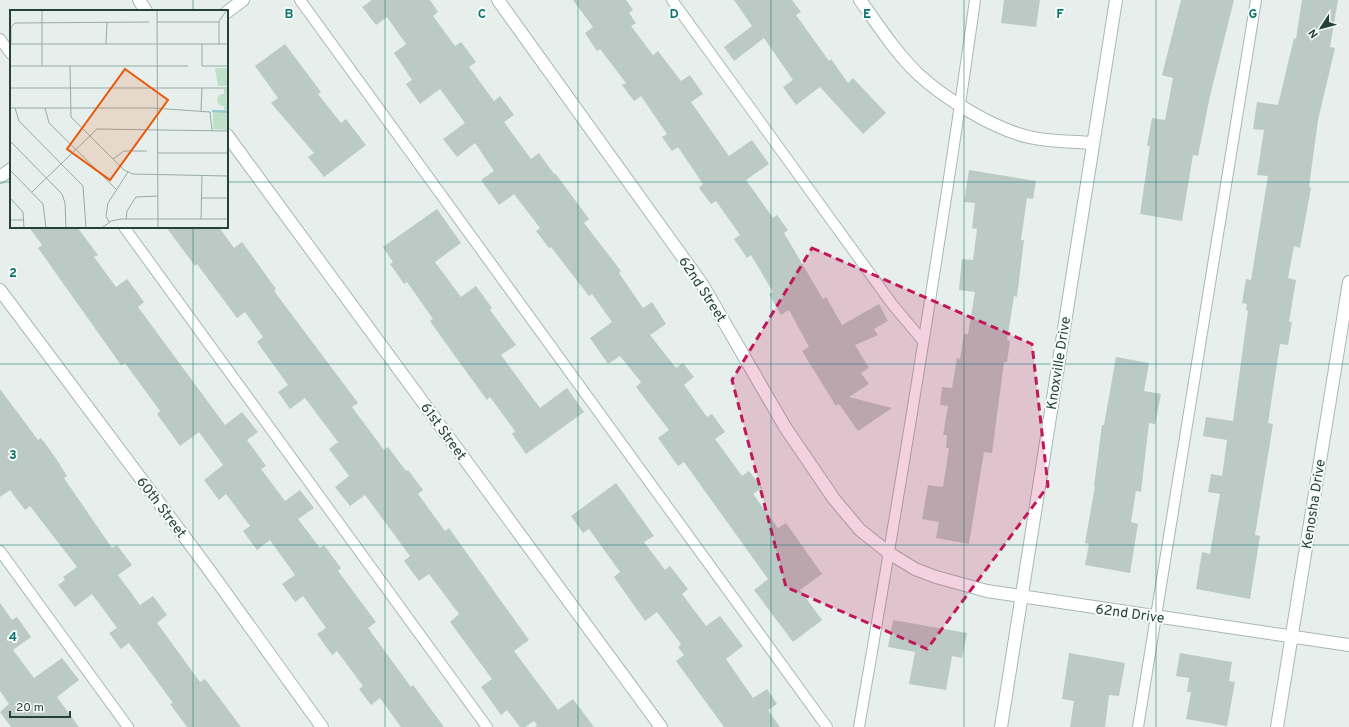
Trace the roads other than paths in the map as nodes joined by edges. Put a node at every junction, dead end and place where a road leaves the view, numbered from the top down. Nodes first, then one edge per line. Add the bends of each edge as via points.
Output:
1 (139, 0) edge
2 (243, 0) edge
3 (300, 0) edge
4 (498, 0) edge
5 (672, 0) edge
6 (860, 0) edge
7 (974, 0) edge
8 (1116, 0) edge
9 (1256, 0) edge
10 (145, 10) edge
11 (228, 11) edge
12 (0, 39) edge
13 (10, 53) edge
14 (960, 105) junction
15 (228, 136) edge
16 (1093, 143) junction
17 (10, 170) edge
18 (0, 177) edge
19 (125, 228) edge
20 (1349, 282) edge
21 (0, 290) edge
22 (923, 341) junction
23 (0, 551) edge
24 (889, 553) junction
25 (915, 569) joint
26 (1021, 597) junction
27 (1156, 616) junction
28 (1291, 636) junction
29 (1349, 645) edge
30 (128, 727) edge
31 (322, 727) edge
32 (487, 727) edge
33 (661, 727) edge
34 (827, 727) edge
35 (859, 727) edge
36 (1001, 727) edge
37 (1138, 727) edge
38 (1276, 727) edge

1 - 10 street
2 - 11 street
3 - 34 lane
4 - 24 street, 62nd Street via 702,284 785,427 834,499 860,530
5 - 22 lane via 892,304
6 - 14 street via 918,74
7 - 14 lane
8 - 16 street, Knoxville Drive
9 - 27 lane
12 - 13 lane
14 - 16 street via 987,121 1029,137
14 - 22 lane
15 - 33 street, 61st Street
16 - 26 street, Knoxville Drive
17 - 18 street
19 - 32 lane
20 - 28 street, Kenosha Drive
21 - 31 street, 60th Street via 207,567
22 - 24 lane
23 - 30 lane
24 - 25 street, 62nd Street
24 - 35 lane
25 - 26 street, 62nd Drive via 987,591
26 - 27 street, 62nd Drive
26 - 36 street, Knoxville Drive
27 - 28 street, 62nd Drive
27 - 37 lane
28 - 29 street, 62nd Drive
28 - 38 street, Kenosha Drive

